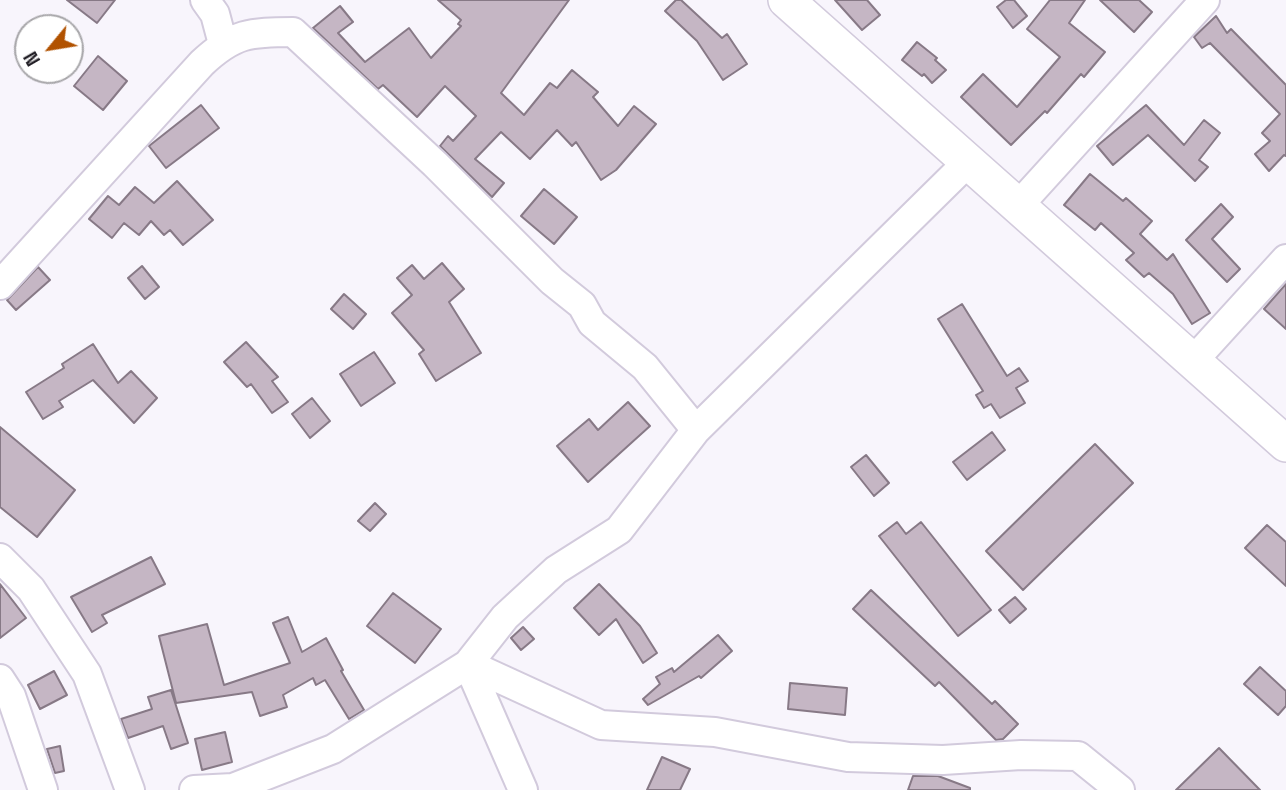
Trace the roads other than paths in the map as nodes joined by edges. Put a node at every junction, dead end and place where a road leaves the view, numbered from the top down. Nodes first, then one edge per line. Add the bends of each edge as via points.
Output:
1 (205, 0) edge
2 (1205, 0) edge
3 (804, 6) edge
4 (223, 44) junction
5 (968, 162) junction
6 (1018, 206) junction
7 (1286, 259) edge
8 (0, 285) edge
9 (1193, 362) junction
10 (696, 430) junction
11 (1286, 444) edge
12 (0, 558) edge
13 (468, 664) junction
14 (0, 679) edge
15 (43, 790) edge
16 (130, 790) edge
17 (194, 790) edge
18 (523, 790) edge
19 (1120, 790) edge

1 - 4 street via 215,14
2 - 6 street
3 - 5 main road
4 - 8 street
4 - 10 street via 258,32 293,32 582,305 592,323 645,367
5 - 6 main road
5 - 10 street
6 - 9 main road
7 - 9 street
9 - 11 main road
10 - 13 street via 619,530 556,570 505,617
12 - 16 street via 31,589 87,674
13 - 17 street via 333,749 233,788
13 - 18 street
13 - 19 street via 601,725 715,732 848,757 1078,756
14 - 15 street via 11,696

